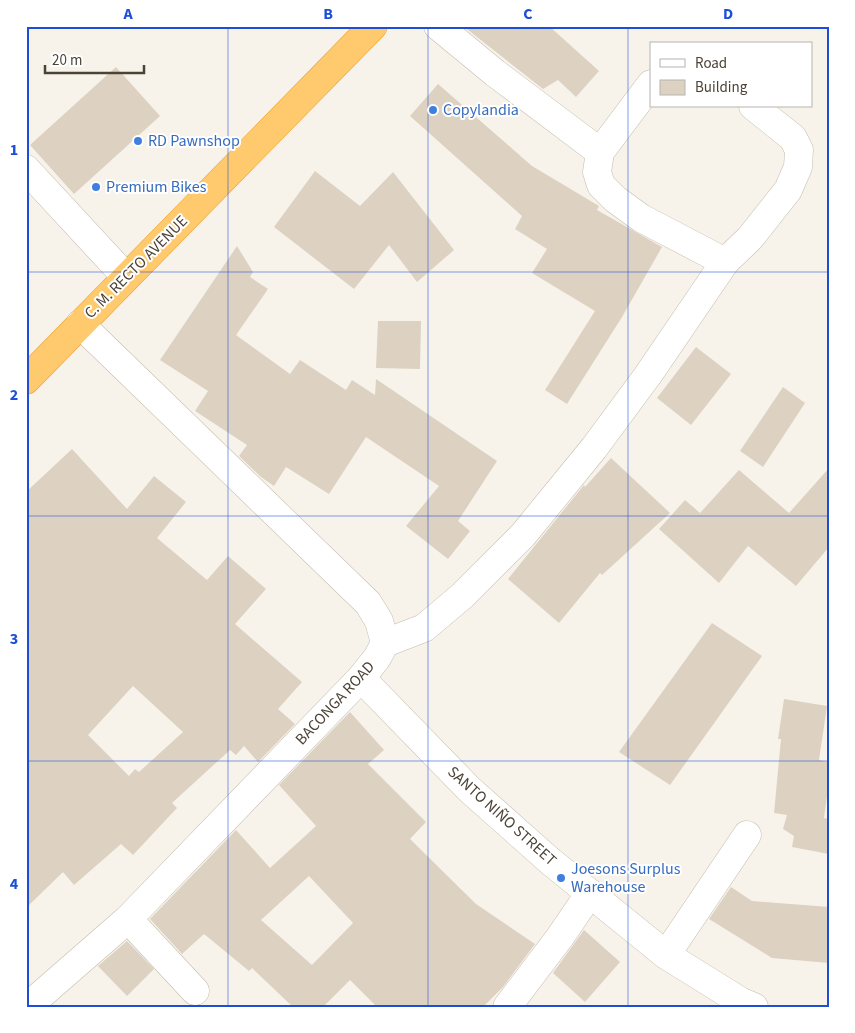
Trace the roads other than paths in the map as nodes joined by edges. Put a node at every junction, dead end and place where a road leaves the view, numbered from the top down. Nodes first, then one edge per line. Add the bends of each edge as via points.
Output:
1 (373, 26) edge
2 (438, 26) edge
3 (650, 85) edge
4 (756, 108) edge
5 (600, 152) junction
6 (26, 169) edge
7 (725, 262) junction
8 (126, 277) junction
9 (80, 324) junction
10 (26, 380) edge
11 (385, 643) junction
12 (361, 678) junction
13 (747, 835) dead end
14 (590, 893) junction
15 (128, 919) junction
16 (666, 955) junction
17 (195, 991) dead end
18 (27, 1007) edge
19 (507, 1007) edge
20 (754, 1007) edge

1 - 8 highway, C. M. RECTO AVENUE
2 - 5 street
3 - 5 street
4 - 7 street via 793,138 799,150 798,167 788,190 750,238
5 - 7 street via 598,172 601,185 615,199 640,218
6 - 8 street
7 - 11 street via 648,376 523,535 462,596 424,628
8 - 9 highway, C. M. RECTO AVENUE
9 - 10 highway, C. M. RECTO AVENUE
9 - 11 street, BACONGA ROAD via 368,604 379,621
11 - 12 street, BACONGA ROAD
12 - 14 street, SANTO NIÑO STREET via 469,789
12 - 15 street, BACONGA ROAD
13 - 16 street
14 - 16 street, SANTO NIÑO STREET
14 - 19 street
15 - 17 street
15 - 18 street, BACONGA ROAD
16 - 20 street, SANTO NIÑO STREET

